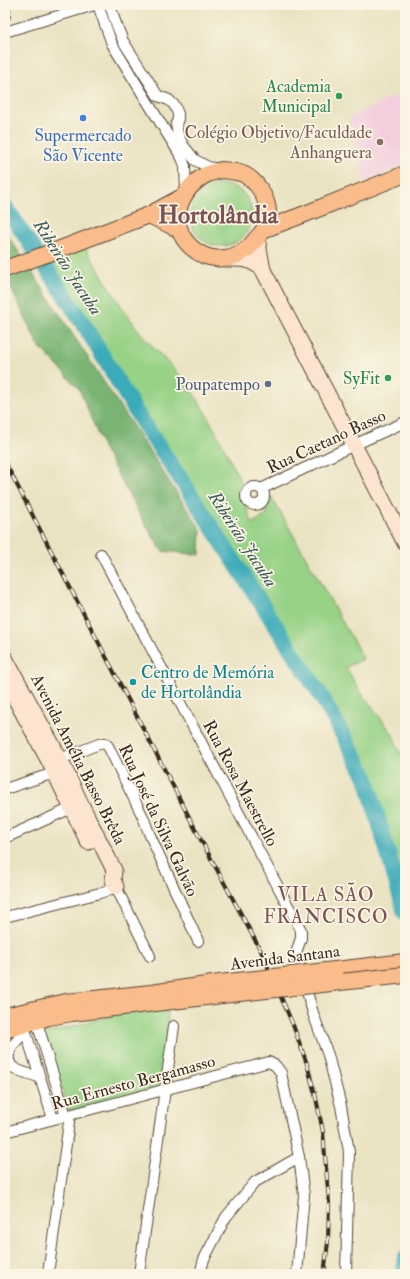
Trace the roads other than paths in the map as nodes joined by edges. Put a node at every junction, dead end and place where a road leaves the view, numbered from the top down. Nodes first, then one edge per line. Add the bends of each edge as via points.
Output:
1 (5, 5) edge
2 (94, 5) edge
3 (98, 5) edge
4 (110, 5) edge
5 (5, 16) edge
6 (5, 32) edge
7 (158, 96) junction
8 (148, 103) junction
9 (176, 124) junction
10 (163, 129) junction
11 (222, 170) junction
12 (405, 174) edge
13 (185, 194) junction
14 (149, 215) junction
15 (180, 230) junction
16 (261, 233) junction
17 (224, 259) junction
18 (262, 268) junction
19 (5, 269) edge
20 (405, 422) edge
21 (354, 445) junction
22 (261, 489) dead end
23 (405, 543) edge
24 (101, 554) dead end
25 (5, 658) edge
26 (5, 680) edge
27 (55, 765) junction
28 (5, 789) edge
29 (76, 806) junction
30 (5, 838) edge
31 (115, 883) junction
32 (5, 917) edge
33 (198, 941) dead end
34 (150, 956) dead end
35 (405, 962) edge
36 (405, 975) edge
37 (221, 989) junction
38 (24, 1019) edge
39 (174, 1026) dead end
40 (5, 1030) edge
41 (40, 1078) junction
42 (165, 1090) junction
43 (68, 1115) junction
44 (53, 1119) junction
45 (5, 1132) edge
46 (300, 1157) junction
47 (48, 1274) edge
48 (139, 1274) edge
49 (200, 1274) edge
50 (297, 1274) edge
51 (346, 1274) edge

1 - 5 street
2 - 6 street
3 - 8 street via 112,44
4 - 7 street via 123,40
7 - 8 street
7 - 9 street via 169,100 175,106 178,114
8 - 10 street
9 - 10 street
9 - 11 street via 183,145 195,160 208,167
10 - 13 street via 185,166
11 - 13 main road via 201,178
11 - 16 main road via 244,175 254,181 261,190 268,210
12 - 16 main road
13 - 14 main road
13 - 15 main road via 178,207
14 - 15 main road
14 - 19 main road
15 - 17 main road via 186,243 197,252 210,258
16 - 17 main road via 243,252
16 - 18 street
17 - 18 street via 249,260
18 - 21 street
20 - 21 street, Rua Caetano Basso
21 - 22 street, Rua Caetano Basso
21 - 23 street
24 - 51 street, Rua Rosa Maestrello via 301,930 296,953 328,1055 349,1152
25 - 27 street, Avenida Amélia Basso Brêda
26 - 27 street, Avenida Amélia Basso Brêda
27 - 28 street
27 - 29 street, Avenida Amélia Basso Brêda
27 - 33 street, Rua José da Silva Galvão via 99,744 108,746
29 - 30 street
29 - 31 street, Avenida Amélia Basso Brêda via 114,870
31 - 32 street via 100,893
31 - 34 street, Avenida Amélia Basso Brêda
35 - 37 main road, Avenida Santana, bridge
36 - 37 main road, Avenida Santana, bridge
37 - 38 main road, Avenida Santana
38 - 40 main road, Avenida Santana
38 - 41 street
38 - 41 street via 6,1052 7,1060 13,1068
38 - 43 street
39 - 42 street
41 - 44 street
42 - 43 street, Rua Ernesto Bergamasso
42 - 46 street, Rua Ernesto Bergamasso via 269,1062 281,1073
42 - 48 street
43 - 44 street, Rua Ernesto Bergamasso
43 - 47 street
44 - 45 street, Rua Ernesto Bergamasso
46 - 49 street via 255,1182 226,1217 204,1258
46 - 50 street via 304,1195

